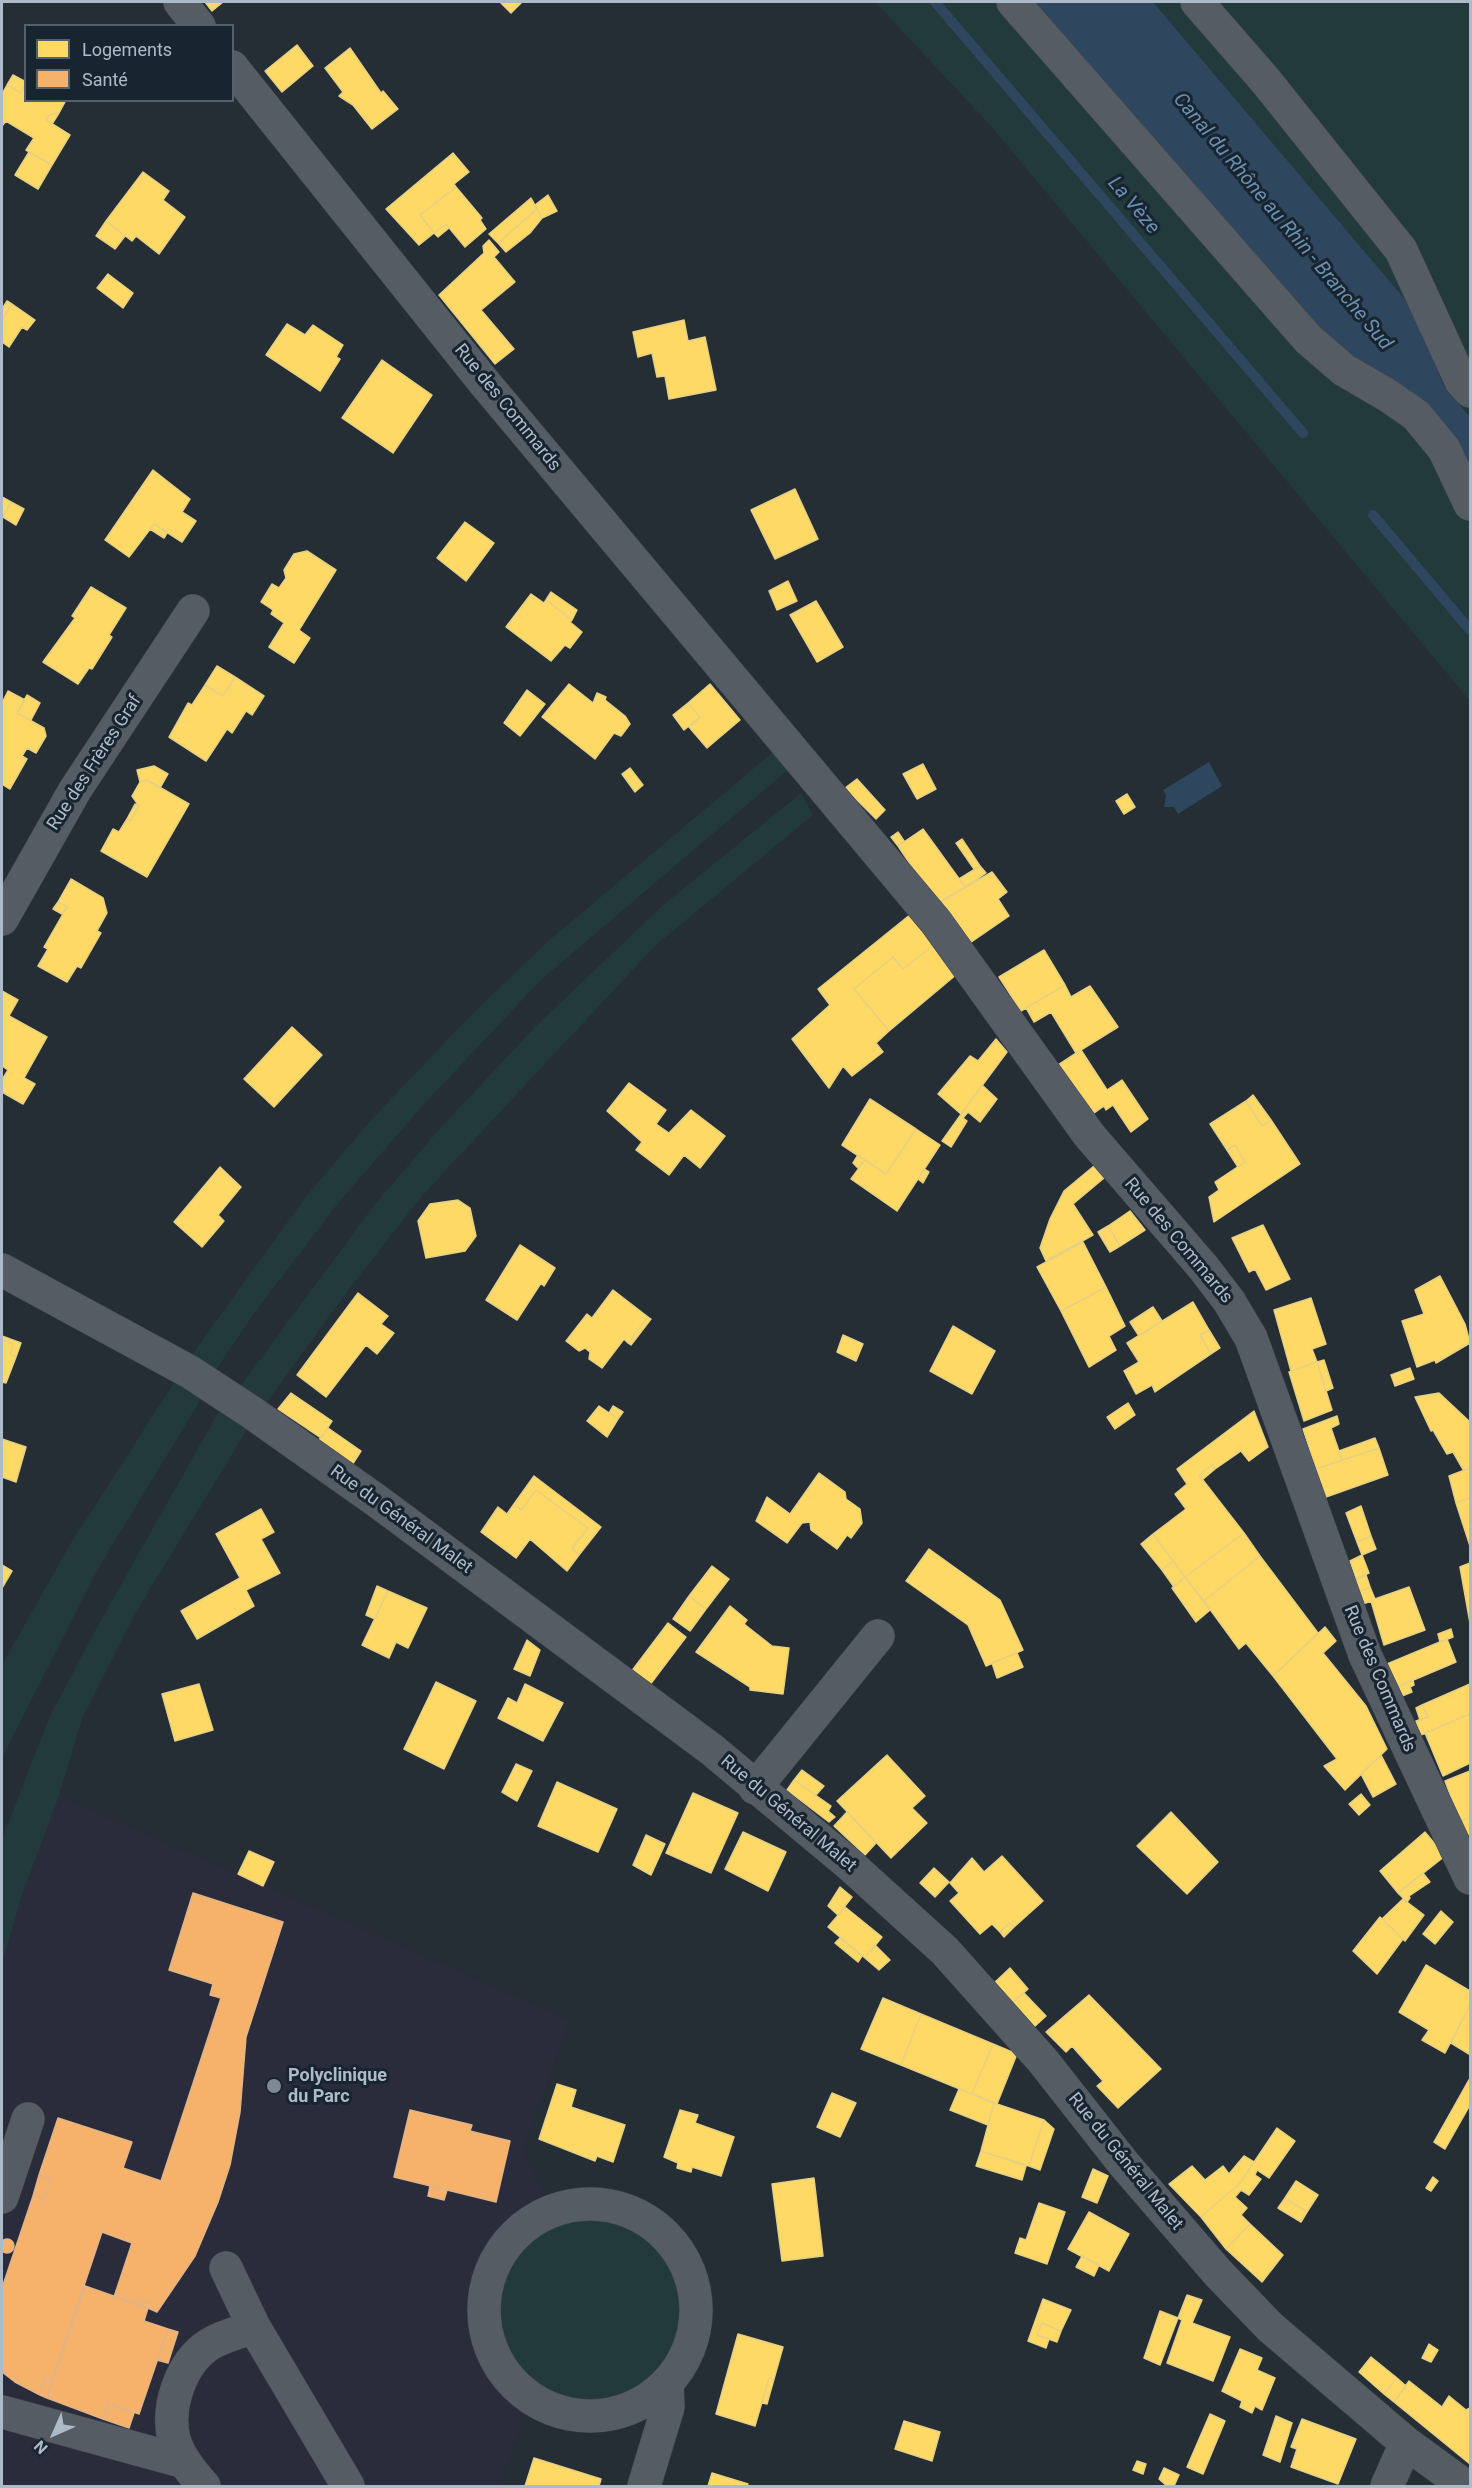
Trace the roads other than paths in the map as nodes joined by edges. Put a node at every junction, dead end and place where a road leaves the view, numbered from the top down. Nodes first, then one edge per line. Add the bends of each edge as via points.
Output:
1 (180, 2) edge
2 (1013, 2) edge
3 (1197, 2) edge
4 (198, 24) edge
5 (234, 70) edge
6 (1470, 391) edge
7 (1470, 504) edge
8 (193, 610) dead end
9 (2, 918) edge
10 (2, 1270) edge
11 (878, 1636) dead end
12 (755, 1788) junction
13 (1470, 1878) edge
14 (28, 2119) dead end
15 (2, 2197) edge
16 (226, 2268) dead end
17 (254, 2327) junction
18 (667, 2384) junction
19 (2, 2412) edge
20 (1406, 2443) junction
21 (195, 2474) edge
22 (348, 2487) edge
23 (644, 2487) edge
24 (1387, 2487) edge
25 (1465, 2487) edge

1 - 4 street
2 - 7 street via 1308,339 1344,370 1416,415 1444,449
3 - 6 street via 1401,250 1461,381
5 - 13 street, Rue des Commards via 483,381 936,922 1089,1135 1229,1301 1251,1338 1365,1655
8 - 9 street, Rue des Frères Graf via 75,790
10 - 12 street, Rue du Général Malet via 189,1372 251,1412 702,1742
11 - 12 street
12 - 20 street, Rue du Général Malet via 849,1864 945,1951 1043,2061 1124,2164 1218,2273 1270,2327
14 - 15 street
16 - 17 street
17 - 21 street via 211,2343 183,2373 171,2415 174,2440
17 - 22 street
18 - 18 street via 687,2355 696,2322 694,2287 681,2255 658,2229 628,2211 583,2205 560,2208 528,2223 504,2248 488,2279 484,2315 491,2349 509,2380 536,2402 570,2415 605,2415 639,2405
18 - 23 street via 668,2406
19 - 21 street
20 - 24 street
20 - 25 street, Rue du Général Malet

